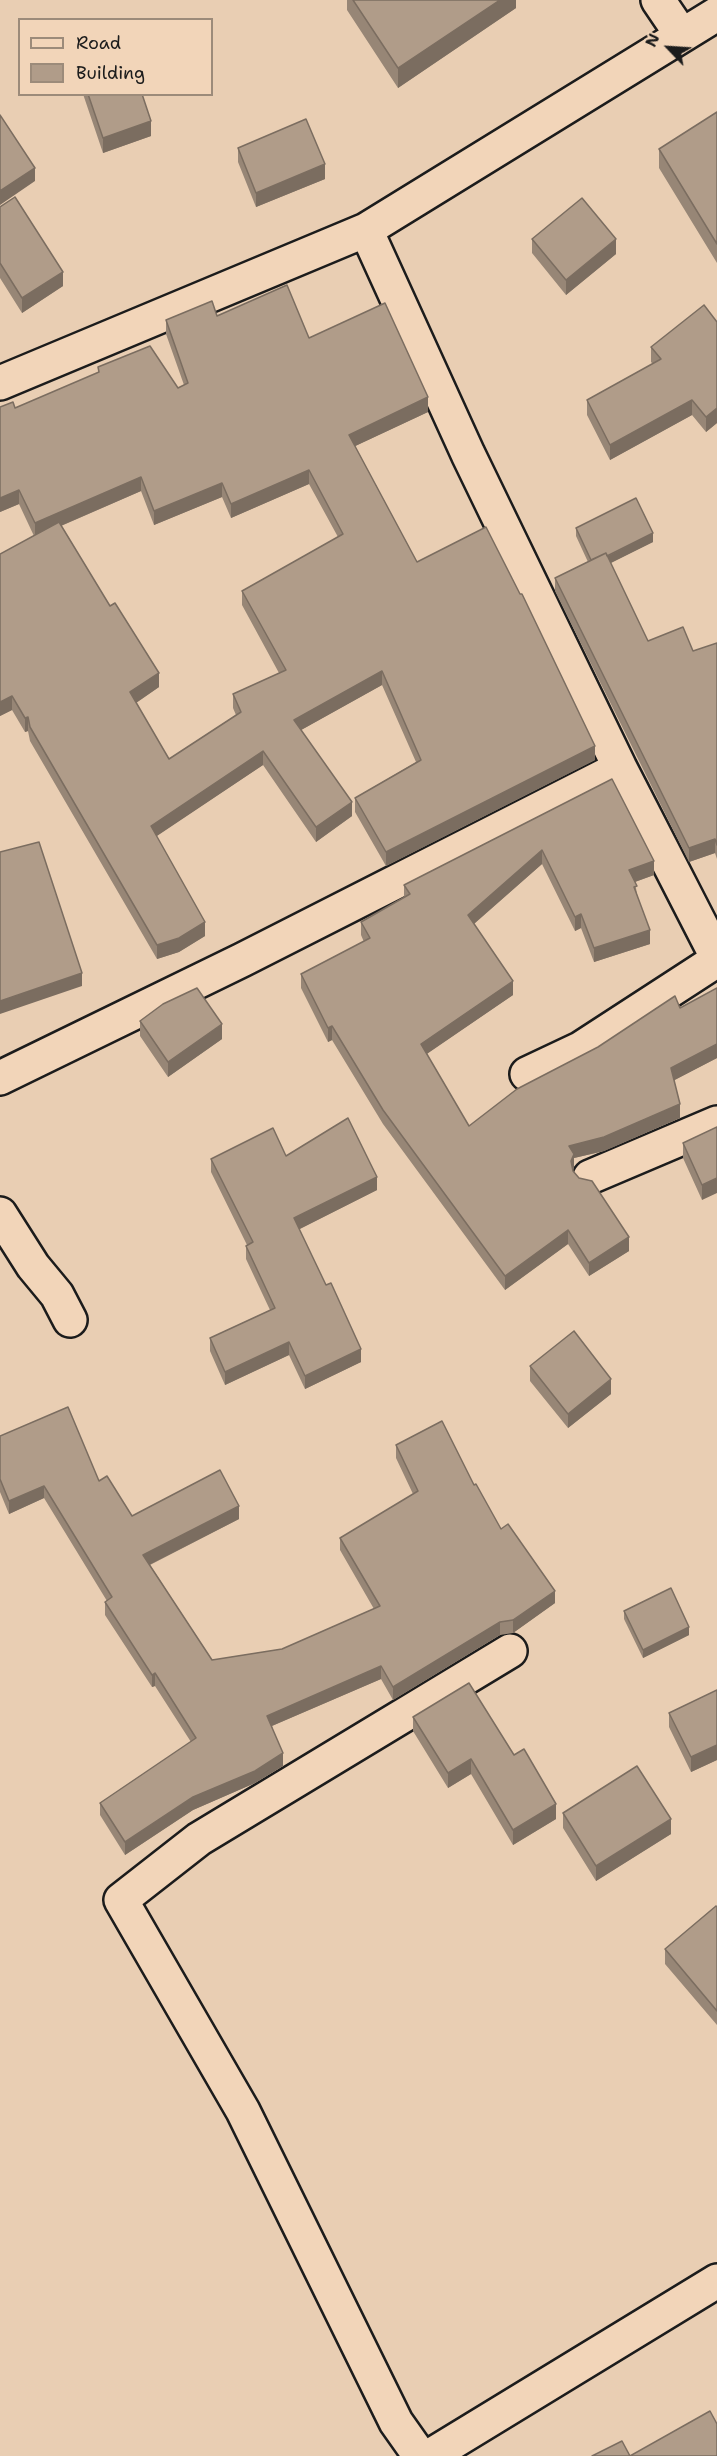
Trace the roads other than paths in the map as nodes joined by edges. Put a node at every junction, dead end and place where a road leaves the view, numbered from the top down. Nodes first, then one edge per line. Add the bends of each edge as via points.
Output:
1 (658, 0) edge
2 (717, 14) edge
3 (681, 34) junction
4 (366, 230) junction
5 (0, 383) edge
6 (620, 768) junction
7 (717, 958) edge
8 (527, 1074) dead end
9 (0, 1078) edge
10 (717, 1123) edge
11 (590, 1177) dead end
12 (0, 1214) edge
13 (70, 1320) dead end
14 (510, 1651) dead end
15 (717, 2281) edge
16 (420, 2456) edge
17 (430, 2456) edge

1 - 3 street
2 - 3 street
3 - 4 street
4 - 5 street
4 - 6 street via 468,454
6 - 7 street
6 - 9 street
7 - 8 street via 580,1049
10 - 11 street
12 - 13 street via 33,1266 57,1294
14 - 16 street via 199,1839 121,1900 243,2111 396,2422
15 - 17 street

